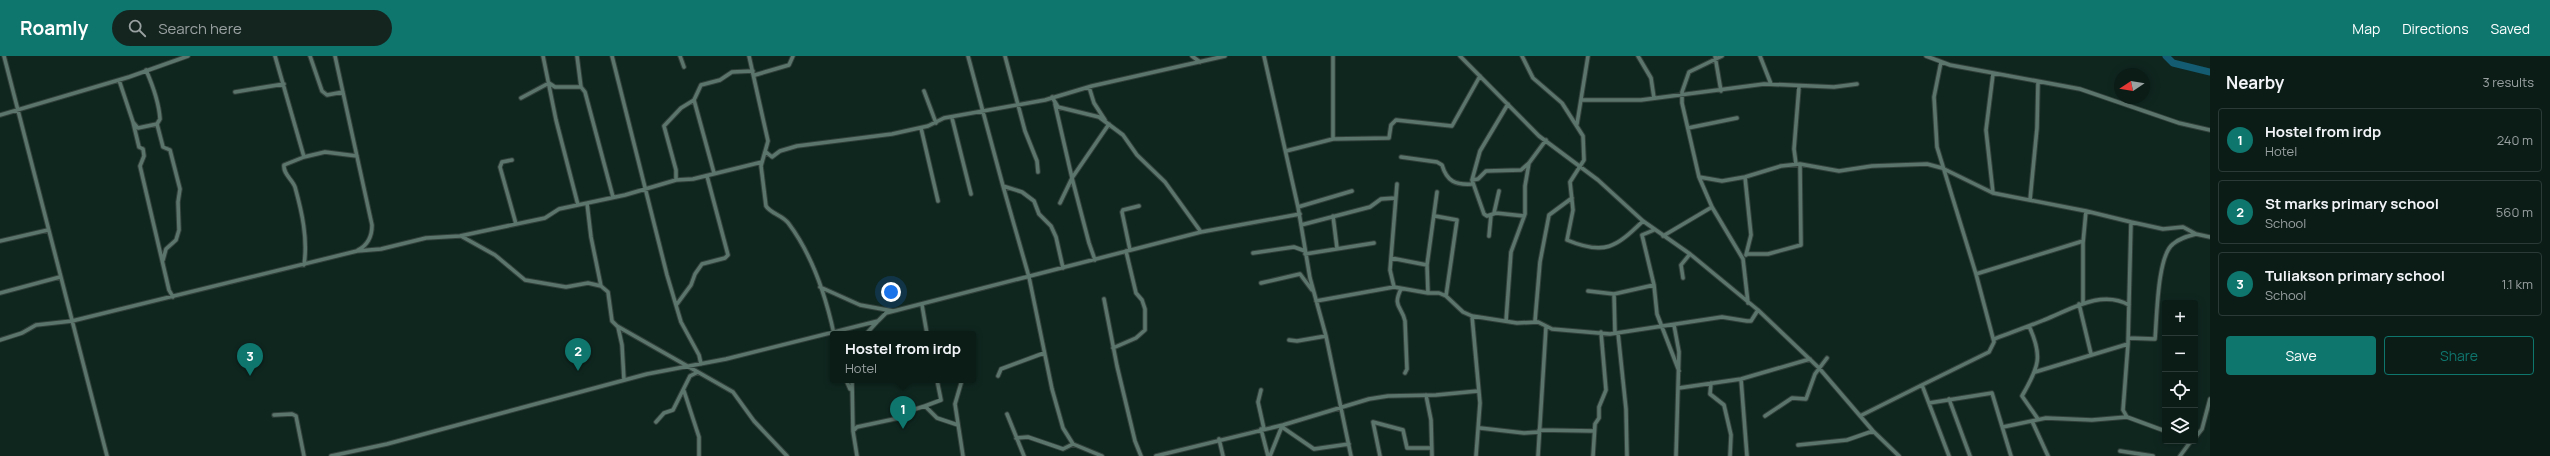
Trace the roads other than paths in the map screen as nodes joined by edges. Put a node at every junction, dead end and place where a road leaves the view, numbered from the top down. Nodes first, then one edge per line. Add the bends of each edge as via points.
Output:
1 (4, 56) edge
2 (188, 56) edge
3 (275, 56) edge
4 (310, 56) edge
5 (335, 56) edge
6 (543, 56) edge
7 (577, 56) edge
8 (612, 56) edge
9 (680, 56) edge
10 (749, 56) edge
11 (792, 56) edge
12 (968, 56) edge
13 (1006, 56) edge
14 (1192, 56) edge
15 (1225, 56) edge
16 (1264, 56) edge
17 (1333, 56) edge
18 (1460, 56) edge
19 (1522, 56) edge
20 (1588, 56) edge
21 (1638, 56) edge
22 (1722, 56) edge
23 (1760, 56) edge
24 (1926, 56) edge
25 (1715, 58) edge
26 (1200, 62) junction
27 (1942, 62) junction
28 (684, 67) dead end
29 (146, 70) junction
30 (753, 71) junction
31 (1993, 74) junction
32 (755, 75) junction
33 (1480, 76) junction
34 (119, 80) junction
35 (2038, 82) junction
36 (549, 83) junction
37 (284, 84) junction
38 (1771, 84) junction
39 (1857, 84) dead end
40 (581, 87) junction
41 (1089, 87) junction
42 (1799, 87) junction
43 (924, 91) dead end
44 (1721, 91) junction
45 (235, 92) dead end
46 (343, 92) junction
47 (1681, 96) junction
48 (1052, 97) junction
49 (521, 98) dead end
50 (1654, 98) junction
51 (694, 100) junction
52 (1582, 100) junction
53 (1054, 103) junction
54 (1018, 104) junction
55 (1508, 104) junction
56 (18, 110) junction
57 (981, 111) junction
58 (0, 115) edge
59 (952, 118) junction
60 (1737, 118) dead end
61 (1105, 121) junction
62 (133, 122) junction
63 (936, 123) junction
64 (156, 124) junction
65 (1109, 124) junction
66 (1577, 124) junction
67 (921, 128) junction
68 (1688, 128) junction
69 (2210, 130) edge
70 (1333, 139) junction
71 (1546, 140) junction
72 (1286, 151) junction
73 (766, 152) junction
74 (357, 156) junction
75 (304, 157) junction
76 (1401, 157) dead end
77 (512, 160) dead end
78 (762, 162) junction
79 (1529, 163) junction
80 (1798, 164) junction
81 (1580, 166) junction
82 (1942, 168) junction
83 (1038, 172) dead end
84 (714, 173) junction
85 (707, 176) junction
86 (1699, 177) junction
87 (1745, 177) junction
88 (1072, 178) junction
89 (676, 180) junction
90 (1472, 182) junction
91 (1397, 184) dead end
92 (1003, 186) junction
93 (646, 188) junction
94 (1352, 191) dead end
95 (1499, 191) dead end
96 (1437, 192) dead end
97 (1993, 193) junction
98 (972, 194) dead end
99 (613, 197) junction
100 (1395, 198) junction
101 (1572, 198) junction
102 (2030, 200) junction
103 (938, 201) dead end
104 (587, 203) junction
105 (1060, 203) dead end
106 (578, 205) junction
107 (1139, 206) dead end
108 (1298, 207) junction
109 (1712, 207) junction
110 (2086, 211) junction
111 (1300, 214) junction
112 (1492, 214) junction
113 (1333, 216) junction
114 (1435, 216) junction
115 (1524, 216) junction
116 (1643, 221) junction
117 (2131, 222) junction
118 (516, 224) junction
119 (1301, 225) junction
120 (48, 230) junction
121 (1654, 230) junction
122 (1201, 232) junction
123 (2196, 234) junction
124 (460, 236) junction
125 (1488, 236) dead end
126 (1663, 236) junction
127 (2210, 237) edge
128 (0, 241) edge
129 (2083, 241) junction
130 (1374, 243) dead end
131 (1337, 248) junction
132 (357, 251) junction
133 (1128, 251) junction
134 (1253, 253) dead end
135 (1305, 253) junction
136 (1690, 254) junction
137 (1747, 254) junction
138 (1391, 258) junction
139 (1743, 259) junction
140 (163, 260) junction
141 (1095, 260) junction
142 (304, 265) junction
143 (1427, 265) junction
144 (1063, 268) junction
145 (1976, 274) junction
146 (60, 277) junction
147 (1029, 277) junction
148 (1683, 278) dead end
149 (1261, 283) dead end
150 (1654, 284) junction
151 (601, 286) junction
152 (820, 287) junction
153 (1394, 287) junction
154 (1401, 289) junction
155 (1588, 291) dead end
156 (0, 293) edge
157 (1428, 293) junction
158 (1315, 294) junction
159 (1614, 294) junction
160 (1446, 296) junction
161 (173, 297) junction
162 (1104, 300) dead end
163 (1316, 301) junction
164 (1748, 303) junction
165 (2081, 303) junction
166 (677, 304) junction
167 (922, 304) junction
168 (2129, 305) junction
169 (1758, 310) junction
170 (896, 311) junction
171 (1472, 316) junction
172 (72, 321) junction
173 (878, 321) junction
174 (1506, 321) junction
175 (1535, 321) junction
176 (1674, 325) junction
177 (617, 326) junction
178 (2029, 326) junction
179 (1546, 327) junction
180 (1662, 327) junction
181 (833, 331) edge
182 (841, 331) edge
183 (869, 331) edge
184 (926, 331) edge
185 (1601, 332) junction
186 (1617, 333) junction
187 (830, 334) edge
188 (1326, 336) junction
189 (1, 338) edge
190 (2128, 338) junction
191 (1994, 339) junction
192 (1290, 340) dead end
193 (2128, 344) junction
194 (1113, 348) junction
195 (1044, 353) junction
196 (2091, 354) junction
197 (1827, 358) dead end
198 (1810, 359) junction
199 (701, 364) junction
200 (688, 366) junction
201 (1819, 368) junction
202 (1679, 371) junction
203 (698, 372) junction
204 (2035, 372) junction
205 (1405, 373) dead end
206 (998, 376) dead end
207 (1741, 379) junction
208 (624, 380) junction
209 (847, 383) edge
210 (851, 383) edge
211 (938, 383) edge
212 (961, 383) edge
213 (1711, 383) junction
214 (1922, 385) junction
215 (1679, 388) junction
216 (850, 390) junction
217 (1261, 390) dead end
218 (684, 391) junction
219 (1478, 391) junction
220 (1426, 395) junction
221 (1949, 399) junction
222 (2210, 399) edge
223 (1929, 403) junction
224 (926, 406) junction
225 (1340, 406) junction
226 (2123, 410) junction
227 (1007, 414) dead end
228 (274, 415) dead end
229 (1765, 416) dead end
230 (1860, 416) junction
231 (2127, 417) junction
232 (2038, 419) junction
233 (2118, 419) junction
234 (2032, 421) junction
235 (656, 422) dead end
236 (958, 425) junction
237 (1282, 426) junction
238 (2003, 427) junction
239 (1480, 428) junction
240 (1262, 429) junction
241 (2162, 430) edge
242 (853, 431) junction
243 (1539, 431) junction
244 (1594, 431) junction
245 (1872, 431) junction
246 (2198, 434) edge
247 (1016, 438) junction
248 (1219, 439) junction
249 (1073, 444) junction
250 (1349, 444) junction
251 (2189, 444) edge
252 (1798, 445) dead end
253 (1431, 448) junction
254 (2120, 451) dead end
255 (1628, 455) edge
256 (107, 456) edge
257 (304, 456) edge
258 (331, 456) edge
259 (699, 456) edge
260 (787, 456) edge
261 (857, 456) edge
262 (963, 456) edge
263 (1024, 456) edge
264 (1102, 456) edge
265 (1141, 456) edge
266 (1156, 456) edge
267 (1223, 456) edge
268 (1269, 456) edge
269 (1351, 456) edge
270 (1380, 456) edge
271 (1432, 456) edge
272 (1476, 456) edge
273 (1538, 456) edge
274 (1593, 456) edge
275 (1676, 456) edge
276 (1730, 456) edge
277 (1747, 456) edge
278 (1899, 456) edge
279 (1949, 456) edge
280 (1970, 456) edge
281 (2011, 456) edge
282 (2048, 456) edge
283 (2153, 456) edge
284 (2180, 456) edge

1 - 56 street
2 - 29 street
3 - 37 street
4 - 46 street via 322,91 327,95
5 - 46 street
6 - 36 street
7 - 40 street
8 - 93 street via 628,129
9 - 28 street
10 - 30 street
11 - 32 street via 790,65
12 - 57 street
13 - 54 street
14 - 26 street
15 - 26 street
16 - 72 street
17 - 70 street
18 - 33 street
19 - 66 street via 1533,78 1557,98
20 - 52 street
21 - 50 street via 1651,78
22 - 25 street
23 - 38 street
24 - 27 street
25 - 44 street
25 - 47 street via 1689,72
26 - 41 street
27 - 31 street
27 - 82 street via 1934,97 1937,147
29 - 34 street
29 - 64 street via 160,111 160,121
30 - 32 street
30 - 51 street via 732,72 720,80 701,85
31 - 35 street
31 - 97 street via 1986,130
32 - 73 street via 768,141
33 - 55 street
33 - 70 street via 1452,126 1396,120 1388,138
34 - 56 street
34 - 62 street
35 - 69 street via 2080,90 2179,123
35 - 102 street via 2037,128
36 - 40 street via 555,87
36 - 49 street
36 - 106 street
37 - 45 street
37 - 75 street
38 - 42 street
38 - 44 street
39 - 42 street
40 - 99 street via 585,92
41 - 48 street
41 - 61 street via 1094,103
42 - 80 street via 1794,149
43 - 63 street
44 - 47 street
46 - 74 street
47 - 50 street
47 - 68 street
48 - 53 street
48 - 54 street
50 - 52 street
51 - 84 street
51 - 89 street via 681,108 664,126 676,170
52 - 66 street
53 - 61 street via 1062,108 1091,114
53 - 88 street
54 - 57 street
54 - 83 street via 1028,142 1037,161
55 - 71 street
55 - 90 street via 1480,151
56 - 58 street
56 - 120 street
57 - 59 street
57 - 92 street
59 - 63 street via 944,118
59 - 98 street
60 - 68 street
61 - 65 street
62 - 64 street via 138,128
62 - 140 street via 139,147 144,154 140,166
63 - 67 street
64 - 140 street via 163,147 170,150 180,189 177,237 166,249
65 - 88 street
65 - 122 street via 1123,135 1137,155 1165,182
66 - 81 street via 1583,136 1585,155
67 - 73 street via 871,138 797,146 780,151 772,157
67 - 103 street
68 - 86 street
70 - 72 street
71 - 79 street
71 - 81 street
72 - 108 street
73 - 78 street
74 - 75 street via 330,152
74 - 132 street via 372,233 366,246
75 - 142 street via 287,163 284,169 293,181 302,212 305,238
76 - 90 street via 1437,162 1442,165 1446,176 1452,182
77 - 118 street via 502,162 500,167
78 - 84 street
78 - 152 street via 766,206 789,224 802,244
79 - 90 street via 1519,171 1486,171
79 - 115 street
80 - 82 street via 1839,171 1872,166 1927,164
80 - 87 street via 1780,166
80 - 137 street via 1800,245 1768,254
81 - 101 street via 1570,182
81 - 116 street via 1612,191
82 - 97 street
82 - 145 street
84 - 85 street
85 - 89 street
85 - 166 street via 728,256 702,264
86 - 87 street via 1722,181
86 - 109 street
87 - 137 street via 1751,235
88 - 105 street
88 - 141 street via 1088,243
89 - 93 street
90 - 112 street via 1482,212 1487,216
91 - 100 street
92 - 144 street via 1022,192 1034,201 1038,214 1051,226 1056,237
92 - 147 street
93 - 99 street
93 - 166 street via 667,275
94 - 108 street
95 - 112 street
96 - 114 street
97 - 102 street
99 - 104 street
100 - 113 street via 1381,199 1370,207
100 - 138 street via 1395,232
101 - 116 street via 1568,240 1571,242 1595,247 1614,246
101 - 175 street via 1549,215 1540,262
102 - 110 street
104 - 106 street
104 - 151 street via 590,237
106 - 118 street via 559,210 544,218
107 - 133 street via 1122,212
108 - 111 street
109 - 126 street
109 - 139 street
110 - 117 street
110 - 129 street
111 - 119 street
111 - 122 street
112 - 115 street
112 - 125 street
113 - 119 street
113 - 131 street
114 - 143 street
114 - 160 street via 1457,220
115 - 174 street via 1511,252
116 - 121 street
117 - 123 street via 2163,229 2183,227
117 - 168 street
118 - 124 street
119 - 135 street
120 - 128 street
120 - 146 street
121 - 126 street
121 - 150 street via 1642,235
122 - 133 street
123 - 127 street
123 - 190 street via 2174,244 2167,253 2157,302 2155,339
124 - 132 street via 426,238 381,249
124 - 151 street via 495,255 524,280 566,287 588,284
126 - 136 street
129 - 145 street
129 - 165 street
130 - 131 street
131 - 135 street
132 - 142 street
133 - 141 street
133 - 194 street via 1136,293 1142,300 1144,309 1145,330 1136,338
134 - 135 street via 1294,246
135 - 158 street
136 - 148 street via 1681,265
136 - 164 street
137 - 139 street
138 - 143 street
138 - 153 street via 1390,270
139 - 164 street
140 - 161 street via 169,290
141 - 144 street
142 - 161 street
143 - 157 street
144 - 147 street
145 - 191 street
146 - 156 street
146 - 172 street
147 - 167 street
147 - 195 street
149 - 158 street via 1300,274
150 - 159 street
150 - 180 street via 1657,314
151 - 177 street via 608,292 612,321
152 - 170 street via 860,305
152 - 181 street
153 - 154 street
153 - 163 street
154 - 157 street
154 - 205 street via 1397,297 1397,306 1404,314 1405,321
155 - 159 street
157 - 160 street
158 - 163 street
159 - 186 street
160 - 171 street via 1463,312
161 - 172 street
162 - 194 street
163 - 188 street
164 - 169 street
165 - 168 street via 2122,301
165 - 178 street
165 - 196 street
166 - 199 street via 681,322 699,355
167 - 170 street
167 - 184 street
168 - 190 street
169 - 176 street via 1751,321 1722,317
169 - 198 street
170 - 173 street via 884,314
171 - 174 street
171 - 219 street
172 - 189 street via 36,325 22,333
172 - 256 street
173 - 182 street
173 - 183 street
174 - 175 street
175 - 179 street
176 - 180 street
176 - 202 street via 1679,352
177 - 200 street
177 - 208 street via 622,345
178 - 191 street
178 - 204 street via 2038,350
179 - 185 street
179 - 243 street
180 - 186 street
180 - 202 street
185 - 186 street
185 - 244 street via 1606,390 1600,402 1599,418
186 - 255 street via 1624,383
187 - 199 street
188 - 192 street
188 - 225 street
190 - 193 street
191 - 214 street via 1989,352
193 - 196 street
193 - 226 street
194 - 265 street via 1135,441
195 - 206 street via 1001,369
195 - 249 street via 1063,428
196 - 204 street
197 - 201 street
198 - 201 street
198 - 207 street
199 - 200 street
200 - 203 street
200 - 208 street
201 - 229 street via 1806,399 1792,398
201 - 230 street
202 - 215 street
203 - 218 street via 690,376
203 - 260 street via 733,392 754,421
204 - 232 street via 2022,396
207 - 213 street
207 - 277 street
208 - 258 street via 387,444
209 - 216 street
210 - 216 street
211 - 224 street via 941,400
212 - 236 street via 955,404
213 - 215 street
213 - 276 street via 1710,394 1724,405 1731,435
214 - 223 street
214 - 230 street
215 - 275 street
216 - 242 street
217 - 240 street via 1258,402
218 - 235 street via 673,410 664,413
218 - 259 street via 699,437
219 - 220 street
219 - 239 street
220 - 225 street via 1388,396
220 - 253 street via 1431,420
221 - 223 street
221 - 238 street via 1992,393
221 - 280 street
222 - 246 street via 2202,429
223 - 279 street
224 - 236 street via 937,418
224 - 242 street via 906,412 899,418 862,425
225 - 237 street
225 - 250 street
226 - 231 street
226 - 233 street
227 - 247 street
228 - 257 street via 296,416
230 - 245 street
231 - 233 street
231 - 241 street
232 - 233 street
232 - 234 street
234 - 238 street
234 - 282 street
236 - 262 street
237 - 240 street
237 - 250 street via 1314,449
237 - 268 street
238 - 281 street
239 - 243 street via 1524,433
239 - 272 street
240 - 248 street
240 - 268 street
242 - 261 street
243 - 244 street
243 - 273 street
244 - 274 street
245 - 252 street via 1847,440
245 - 278 street
247 - 249 street via 1028,437 1063,449
247 - 263 street
248 - 266 street
248 - 267 street
249 - 264 street
250 - 269 street
251 - 284 street
253 - 270 street via 1407,448 1403,430 1373,422
253 - 271 street
254 - 283 street

